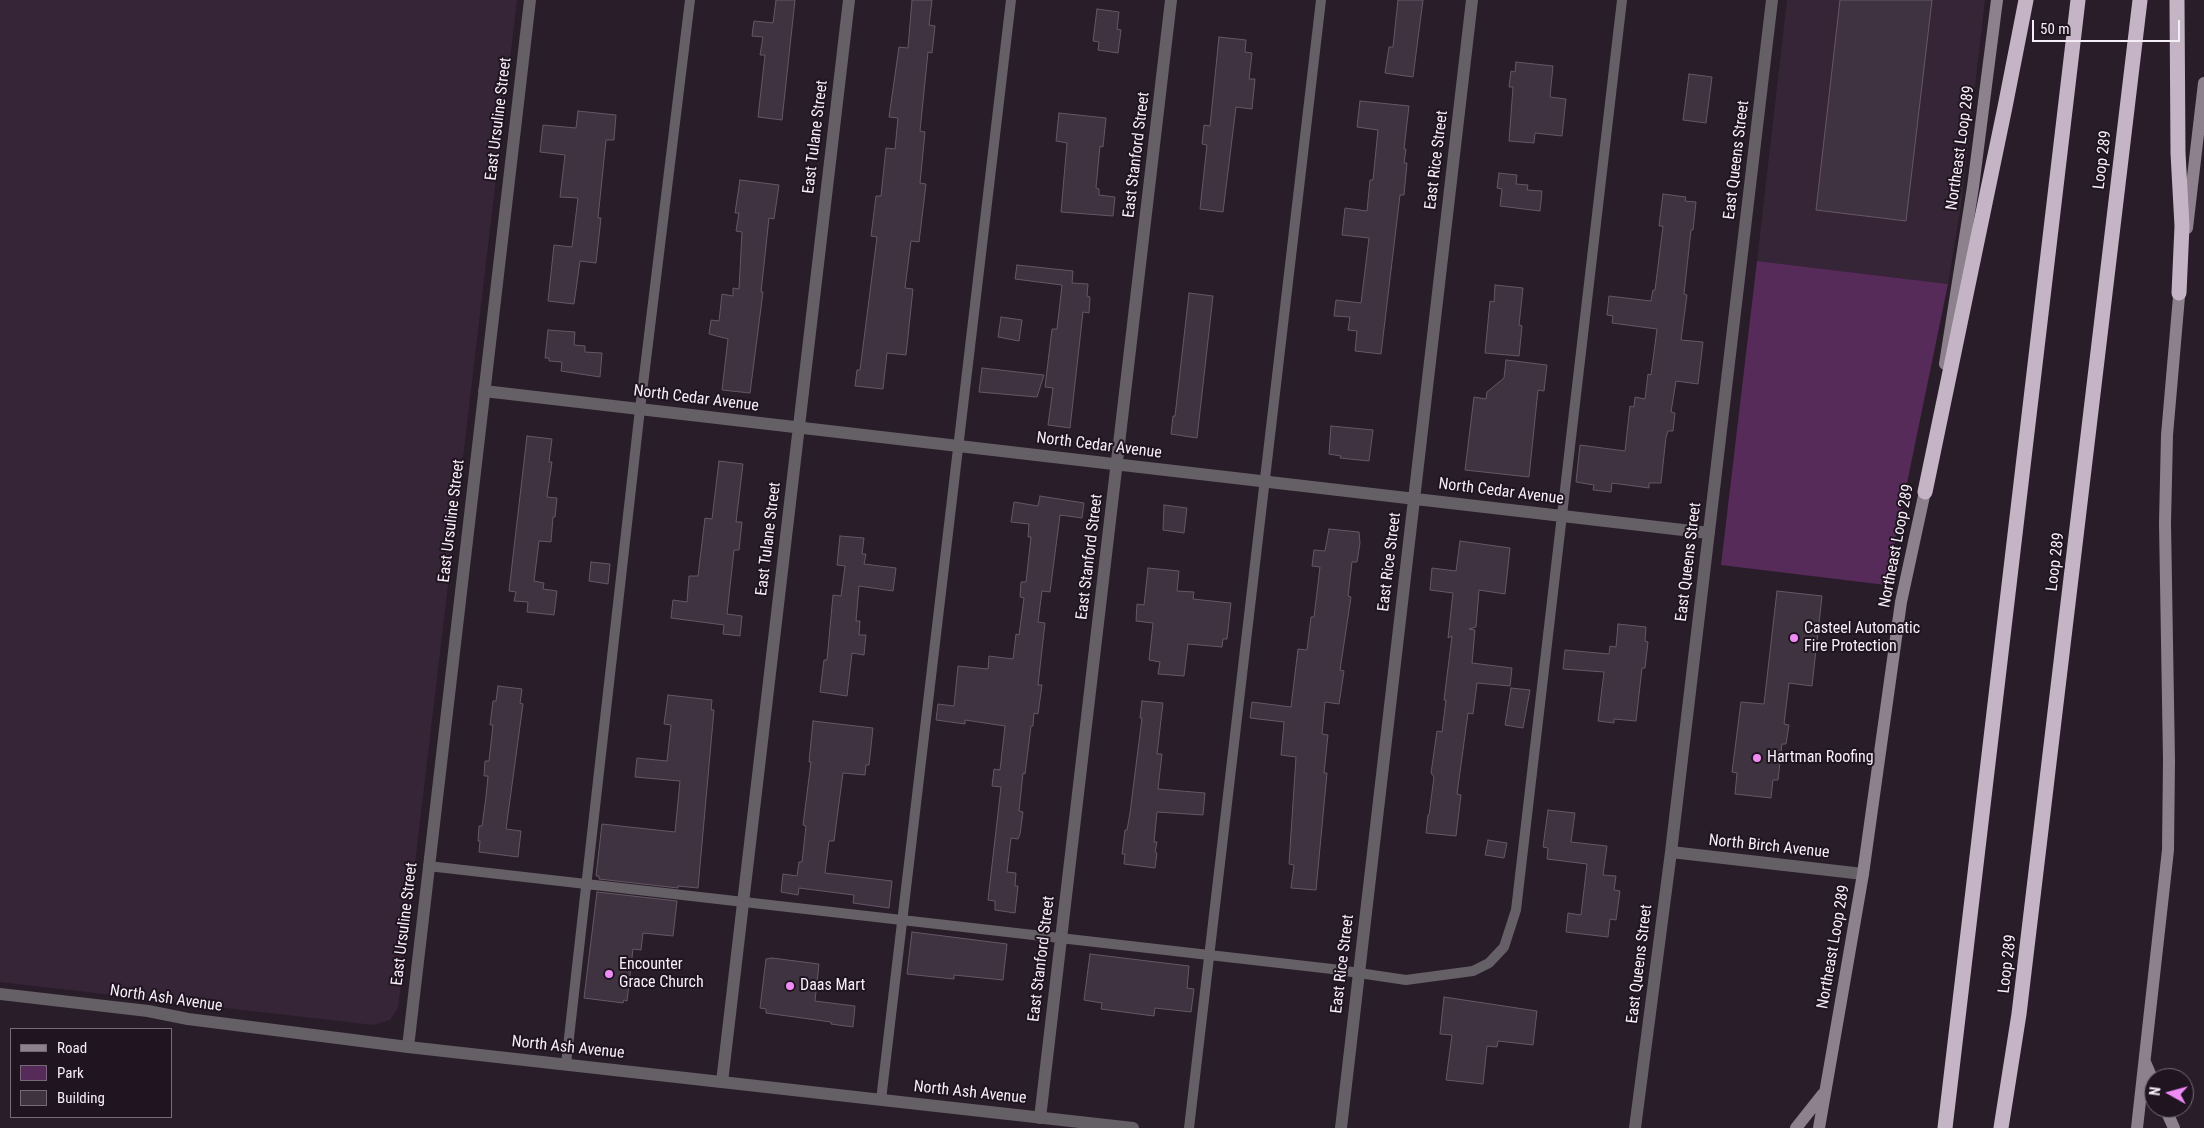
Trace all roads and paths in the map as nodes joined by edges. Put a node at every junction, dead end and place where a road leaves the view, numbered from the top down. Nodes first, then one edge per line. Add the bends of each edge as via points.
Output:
1 (530, 0) edge
2 (690, 0) edge
3 (849, 0) edge
4 (1011, 0) edge
5 (1171, 0) edge
6 (1321, 0) edge
7 (1472, 0) edge
8 (1622, 0) edge
9 (1772, 0) edge
10 (1997, 0) edge
11 (2026, 0) edge
12 (2078, 0) edge
13 (2140, 0) edge
14 (2177, 0) edge
15 (2204, 83) edge
16 (2180, 293) junction
17 (484, 391) junction
18 (640, 409) junction
19 (799, 427) junction
20 (958, 446) junction
21 (1117, 464) junction
22 (1264, 481) junction
23 (1925, 492) junction
24 (1414, 499) junction
25 (1561, 516) junction
26 (1709, 533) junction
27 (1671, 852) junction
28 (428, 866) junction
29 (1863, 874) junction
30 (585, 884) junction
31 (743, 901) junction
32 (902, 919) junction
33 (1061, 938) junction
34 (1209, 955) junction
35 (1358, 972) junction
36 (0, 994) edge
37 (408, 1047) junction
38 (2144, 1062) junction
39 (566, 1064) junction
40 (2147, 1068) edge
41 (722, 1082) junction
42 (1825, 1092) junction
43 (881, 1100) junction
44 (1040, 1118) junction
45 (1133, 1128) edge
46 (1189, 1128) edge
47 (1341, 1128) edge
48 (1635, 1128) edge
49 (1796, 1128) edge
50 (1819, 1128) edge
51 (1945, 1128) edge
52 (2002, 1128) edge
53 (2136, 1128) edge

1 - 17 street, East Ursuline Street
2 - 18 lane
3 - 19 street, East Tulane Street
4 - 20 lane
5 - 21 street, East Stanford Street
6 - 22 lane
7 - 24 street, East Rice Street
8 - 25 lane
9 - 26 street, East Queens Street
10 - 23 main road, Northeast Loop 289 via 1973,187
11 - 23 highway
12 - 51 highway
13 - 52 highway, Loop 289 via 2019,1014
14 - 16 highway via 2182,226
15 - 16 main road
16 - 38 main road via 2167,435 2165,523 2168,850
17 - 18 street, North Cedar Avenue
17 - 28 street, East Ursuline Street
18 - 19 street, North Cedar Avenue
18 - 30 lane
19 - 20 street, North Cedar Avenue
19 - 31 street, East Tulane Street
20 - 21 street, North Cedar Avenue
20 - 32 lane
21 - 22 street, North Cedar Avenue
21 - 33 street, East Stanford Street
22 - 24 street, North Cedar Avenue
22 - 34 lane
23 - 29 main road, Northeast Loop 289 via 1901,602
24 - 25 street, North Cedar Avenue
24 - 35 street, East Rice Street
25 - 26 street, North Cedar Avenue
25 - 35 lane via 1516,910 1504,947 1489,963 1473,971 1406,980
26 - 27 street, East Queens Street
27 - 29 street, North Birch Avenue
27 - 48 street, East Queens Street
28 - 30 lane
28 - 37 street, East Ursuline Street
29 - 42 main road, Northeast Loop 289
30 - 31 lane
30 - 39 lane
31 - 32 lane
31 - 41 street, East Tulane Street
32 - 33 lane
32 - 43 lane
33 - 34 lane
33 - 44 street, East Stanford Street
34 - 35 lane
34 - 46 lane
35 - 47 street, East Rice Street
36 - 37 street, North Ash Avenue
37 - 39 street, North Ash Avenue
38 - 40 main road
38 - 53 main road
39 - 41 street, North Ash Avenue
41 - 43 street, North Ash Avenue
42 - 49 main road
42 - 50 main road, Northeast Loop 289
43 - 44 street, North Ash Avenue
44 - 45 street, North Ash Avenue

